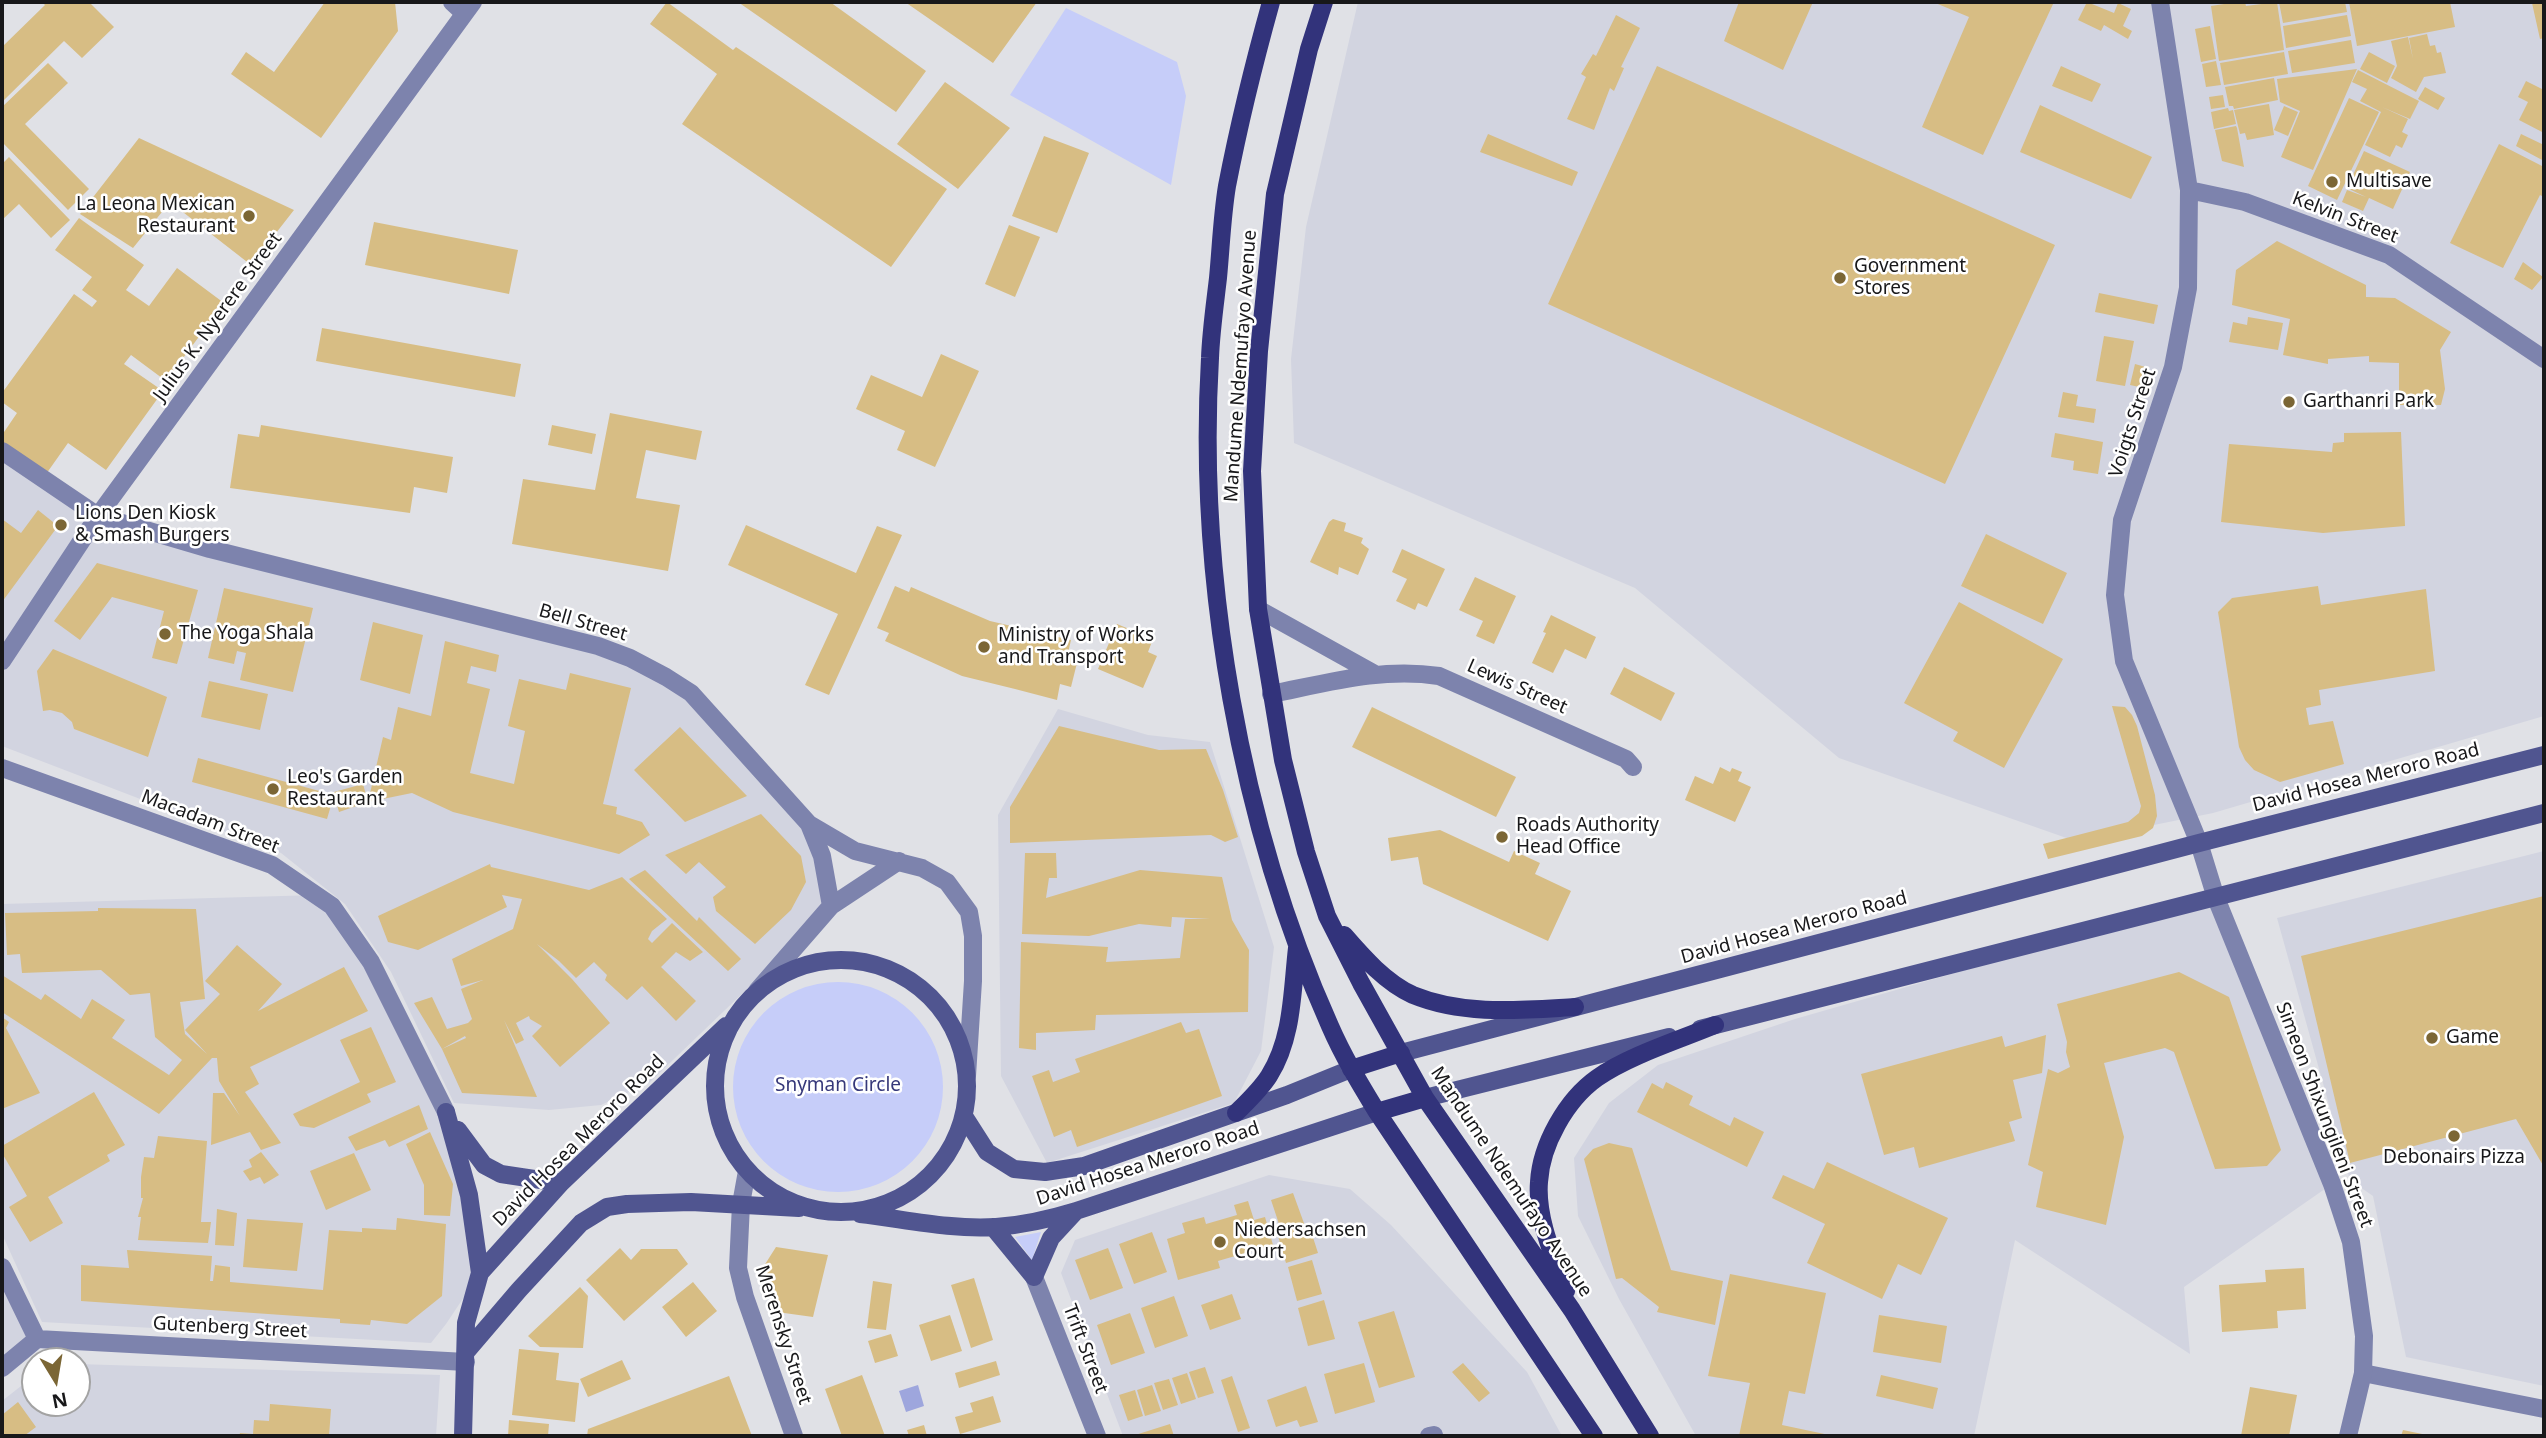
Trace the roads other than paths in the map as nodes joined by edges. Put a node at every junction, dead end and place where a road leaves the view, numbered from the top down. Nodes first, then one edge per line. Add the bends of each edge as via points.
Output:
1 (1271, 2) edge
2 (1324, 2) edge
3 (2160, 2) edge
4 (463, 6) edge
5 (2189, 190) junction
6 (2544, 359) edge
7 (2, 451) edge
8 (98, 516) junction
9 (1258, 609) junction
10 (2, 661) edge
11 (1375, 674) junction
12 (1271, 694) junction
13 (2544, 755) edge
14 (1633, 767) dead end
15 (2, 768) edge
16 (2544, 813) edge
17 (809, 824) junction
18 (2199, 843) junction
19 (899, 861) junction
20 (2216, 898) junction
21 (831, 906) junction
22 (1327, 916) junction
23 (1297, 944) junction
24 (757, 991) junction
25 (1575, 1007) junction
26 (734, 1018) junction
27 (1714, 1025) junction
28 (1401, 1054) junction
29 (1351, 1069) junction
30 (967, 1076) junction
31 (1424, 1098) junction
32 (446, 1112) junction
33 (1377, 1112) junction
34 (1236, 1113) junction
35 (964, 1116) junction
36 (747, 1171) junction
37 (561, 1183) junction
38 (741, 1204) junction
39 (817, 1209) junction
40 (1076, 1211) junction
41 (844, 1212) junction
42 (993, 1227) junction
43 (2, 1268) edge
44 (480, 1273) junction
45 (1034, 1277) junction
46 (1573, 1310) junction
47 (37, 1339) junction
48 (466, 1357) junction
49 (2, 1368) edge
50 (2363, 1373) junction
51 (2544, 1409) edge
52 (463, 1436) edge
53 (794, 1436) edge
54 (1097, 1436) edge
55 (1594, 1436) edge
56 (1650, 1436) edge
57 (2348, 1436) edge

1 - 23 main road, Mandume Ndemufayo Avenue via 1248,83 1227,189 1210,358 1209,483 1231,695 1258,815
2 - 9 main road, Mandume Ndemufayo Avenue via 1275,194 1252,471
3 - 5 street, Voigts Street
4 - 8 street, Julius K. Nyerere Street
5 - 6 street, Kelvin Street via 2245,202 2389,255
5 - 18 street, Voigts Street via 2188,288 2173,367 2123,520 2115,595 2124,661
7 - 8 street, Bell Street
8 - 10 street, Julius K. Nyerere Street
8 - 17 street, Bell Street via 598,646 630,659 691,693
9 - 11 street
9 - 12 main road, Mandume Ndemufayo Avenue
11 - 12 street, Lewis Street
11 - 14 street, Lewis Street via 1411,671 1439,676 1626,759
12 - 22 main road, Mandume Ndemufayo Avenue via 1283,760
13 - 18 main road, David Hosea Meroro Road
15 - 32 street, Macadam Street via 272,865 332,906 371,962
16 - 20 main road
17 - 19 street, Bell Street via 855,851
17 - 21 street via 822,856
18 - 20 street
18 - 25 main road, David Hosea Meroro Road
19 - 21 street
19 - 30 street, Bell Street via 922,867 947,882 968,912 973,981
20 - 27 main road
20 - 50 street, Simeon Shixungileni Street via 2324,1163 2351,1242 2364,1336
21 - 24 street
22 - 25 main road via 1370,964 1411,994 1451,1007 1502,1011
22 - 28 main road, Mandume Ndemufayo Avenue
23 - 29 main road, Mandume Ndemufayo Avenue
23 - 34 main road via 1281,1052 1269,1076
24 - 26 main road
24 - 30 main road via 791,970 817,963 869,962 907,978 937,1003 958,1037
25 - 28 main road, David Hosea Meroro Road
26 - 36 main road via 720,1049 714,1083 718,1117
26 - 37 main road, David Hosea Meroro Road
27 - 31 main road
27 - 46 main road via 1597,1078 1559,1122 1538,1183 1551,1249
28 - 29 main road
28 - 31 main road, Mandume Ndemufayo Avenue
29 - 33 main road, Mandume Ndemufayo Avenue
29 - 34 main road, David Hosea Meroro Road
30 - 35 main road
31 - 33 main road
31 - 46 main road, Mandume Ndemufayo Avenue
32 - 37 main road via 484,1165 501,1174
32 - 44 main road via 469,1195
33 - 40 main road, David Hosea Meroro Road
33 - 55 main road, Mandume Ndemufayo Avenue
34 - 35 main road, David Hosea Meroro Road via 1084,1166 1045,1172 1014,1169 987,1152
35 - 41 main road via 952,1146 932,1173 906,1193 877,1206
36 - 38 street, Merensky Street
36 - 39 main road via 791,1202
37 - 44 main road, David Hosea Meroro Road
38 - 39 main road
38 - 48 main road via 607,1207 581,1223
38 - 53 street, Merensky Street via 738,1268
39 - 41 main road
40 - 42 main road, David Hosea Meroro Road
40 - 45 main road via 1051,1238
41 - 42 main road, David Hosea Meroro Road
42 - 45 main road
43 - 47 street
44 - 48 main road, David Hosea Meroro Road via 466,1323
45 - 54 street, Trift Street
46 - 56 main road, Mandume Ndemufayo Avenue
47 - 48 street, Gutenberg Street
47 - 49 street
48 - 52 main road, David Hosea Meroro Road
50 - 51 street
50 - 57 street, Simeon Shixungileni Street

